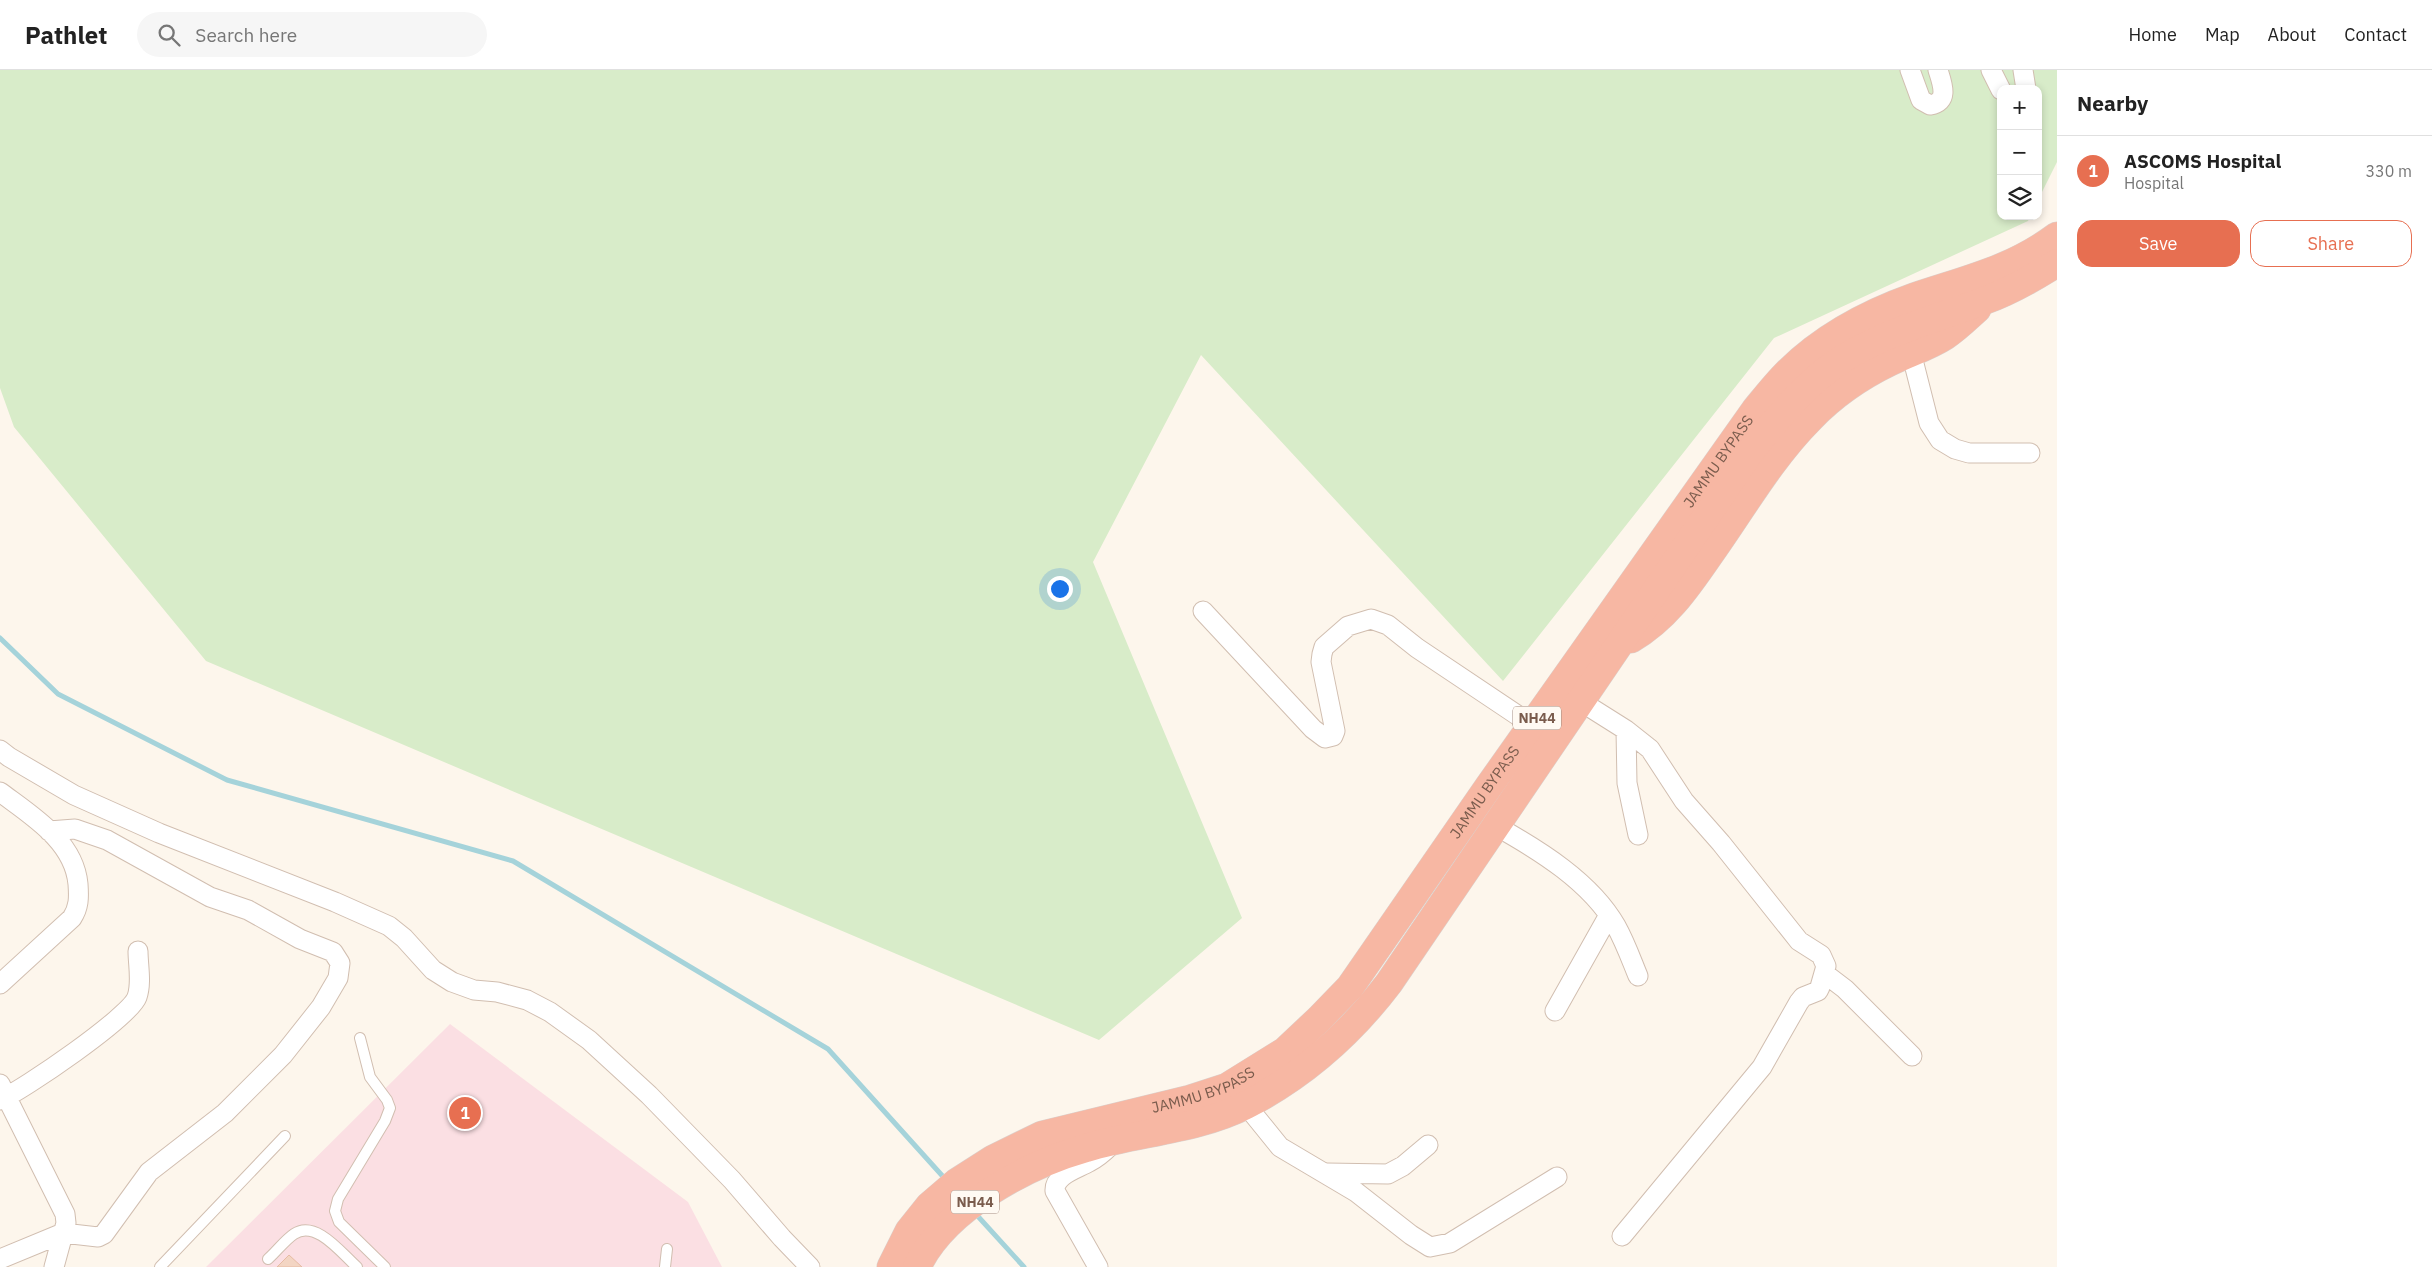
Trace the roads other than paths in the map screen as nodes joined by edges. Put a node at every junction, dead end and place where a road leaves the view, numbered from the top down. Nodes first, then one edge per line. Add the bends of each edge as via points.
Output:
1 (1910, 70) edge
2 (1938, 70) edge
3 (1992, 70) edge
4 (2023, 70) edge
5 (1999, 85) edge
6 (2025, 85) edge
7 (2057, 236) edge
8 (2057, 263) edge
9 (1988, 300) junction
10 (1911, 352) junction
11 (2030, 453) dead end
12 (1203, 611) dead end
13 (1618, 646) junction
14 (1580, 701) junction
15 (1532, 725) junction
16 (1626, 730) junction
17 (0, 750) edge
18 (0, 792) edge
19 (1496, 826) junction
20 (49, 831) junction
21 (1638, 835) dead end
22 (1609, 915) junction
23 (138, 951) dead end
24 (1824, 973) junction
25 (1638, 976) dead end
26 (0, 984) edge
27 (1555, 1011) dead end
28 (360, 1038) dead end
29 (1912, 1056) dead end
30 (3, 1094) edge
31 (1246, 1105) junction
32 (285, 1136) dead end
33 (1115, 1141) junction
34 (1428, 1144) dead end
35 (1323, 1173) junction
36 (1557, 1177) dead end
37 (63, 1233) junction
38 (1622, 1236) dead end
39 (667, 1249) dead end
40 (0, 1259) edge
41 (268, 1259) dead end
42 (54, 1267) edge
43 (160, 1267) edge
44 (356, 1267) edge
45 (385, 1267) edge
46 (665, 1267) edge
47 (810, 1267) edge
48 (891, 1267) edge
49 (916, 1267) edge
50 (1098, 1267) edge

1 - 2 street via 1921,100 1930,105 1943,97
3 - 5 street
4 - 6 street
7 - 15 highway, JAMMU BYPASS / NH44 via 2038,251 1997,271 1912,298 1861,321 1828,339 1788,372 1755,410
8 - 9 highway, JAMMU BYPASS / NH44
9 - 10 highway via 1945,336
9 - 13 highway, JAMMU BYPASS / NH44 via 1875,341 1843,359 1784,410 1750,452
10 - 11 street via 1929,423 1940,440 1969,453
10 - 13 highway via 1864,377 1810,419 1769,471 1684,592 1648,629
12 - 15 street via 1325,738 1333,736 1335,731 1321,662 1324,647 1353,623 1371,619 1388,625
13 - 14 highway, JAMMU BYPASS / NH44
14 - 16 street
14 - 19 highway, JAMMU BYPASS / NH44
15 - 48 highway, JAMMU BYPASS / NH44 via 1350,987 1285,1051 1227,1087 1042,1136 993,1159 957,1182 929,1206 910,1231
16 - 21 street via 1627,783
16 - 24 street via 1650,749 1684,801 1799,941 1821,955 1825,961
17 - 47 street via 38,776 82,799 388,926 404,938 433,970 452,982 474,990 527,1000 550,1012 589,1040 649,1095 732,1180
18 - 20 street
19 - 22 street via 1546,854
19 - 31 highway, JAMMU BYPASS / NH44 via 1366,1013 1338,1041
20 - 26 street via 65,846 77,872 80,898 77,909 58,933
20 - 37 street via 75,829 107,840 210,897 248,910 300,939 333,952 340,963 338,978 321,1007 283,1055 225,1113 149,1172 104,1234 98,1237
22 - 25 street
22 - 27 street
23 - 30 street via 139,989 132,1006 84,1044
24 - 29 street via 1845,989
24 - 38 street via 1818,991 1799,1002 1762,1067
28 - 45 lane via 370,1077 390,1108 338,1199 336,1215 339,1222
30 - 37 street via 65,1214
31 - 33 highway, JAMMU BYPASS / NH44 via 1222,1115
31 - 35 street via 1280,1147
32 - 43 lane
33 - 49 highway, JAMMU BYPASS / NH44 via 1055,1158 1011,1180 965,1210 943,1230
33 - 50 street via 1100,1155 1059,1179 1054,1187
34 - 35 street via 1403,1166 1388,1174
35 - 36 street via 1356,1192 1430,1247 1450,1243
37 - 40 street
37 - 42 street
39 - 46 lane
41 - 44 lane via 296,1233 308,1230 320,1235

